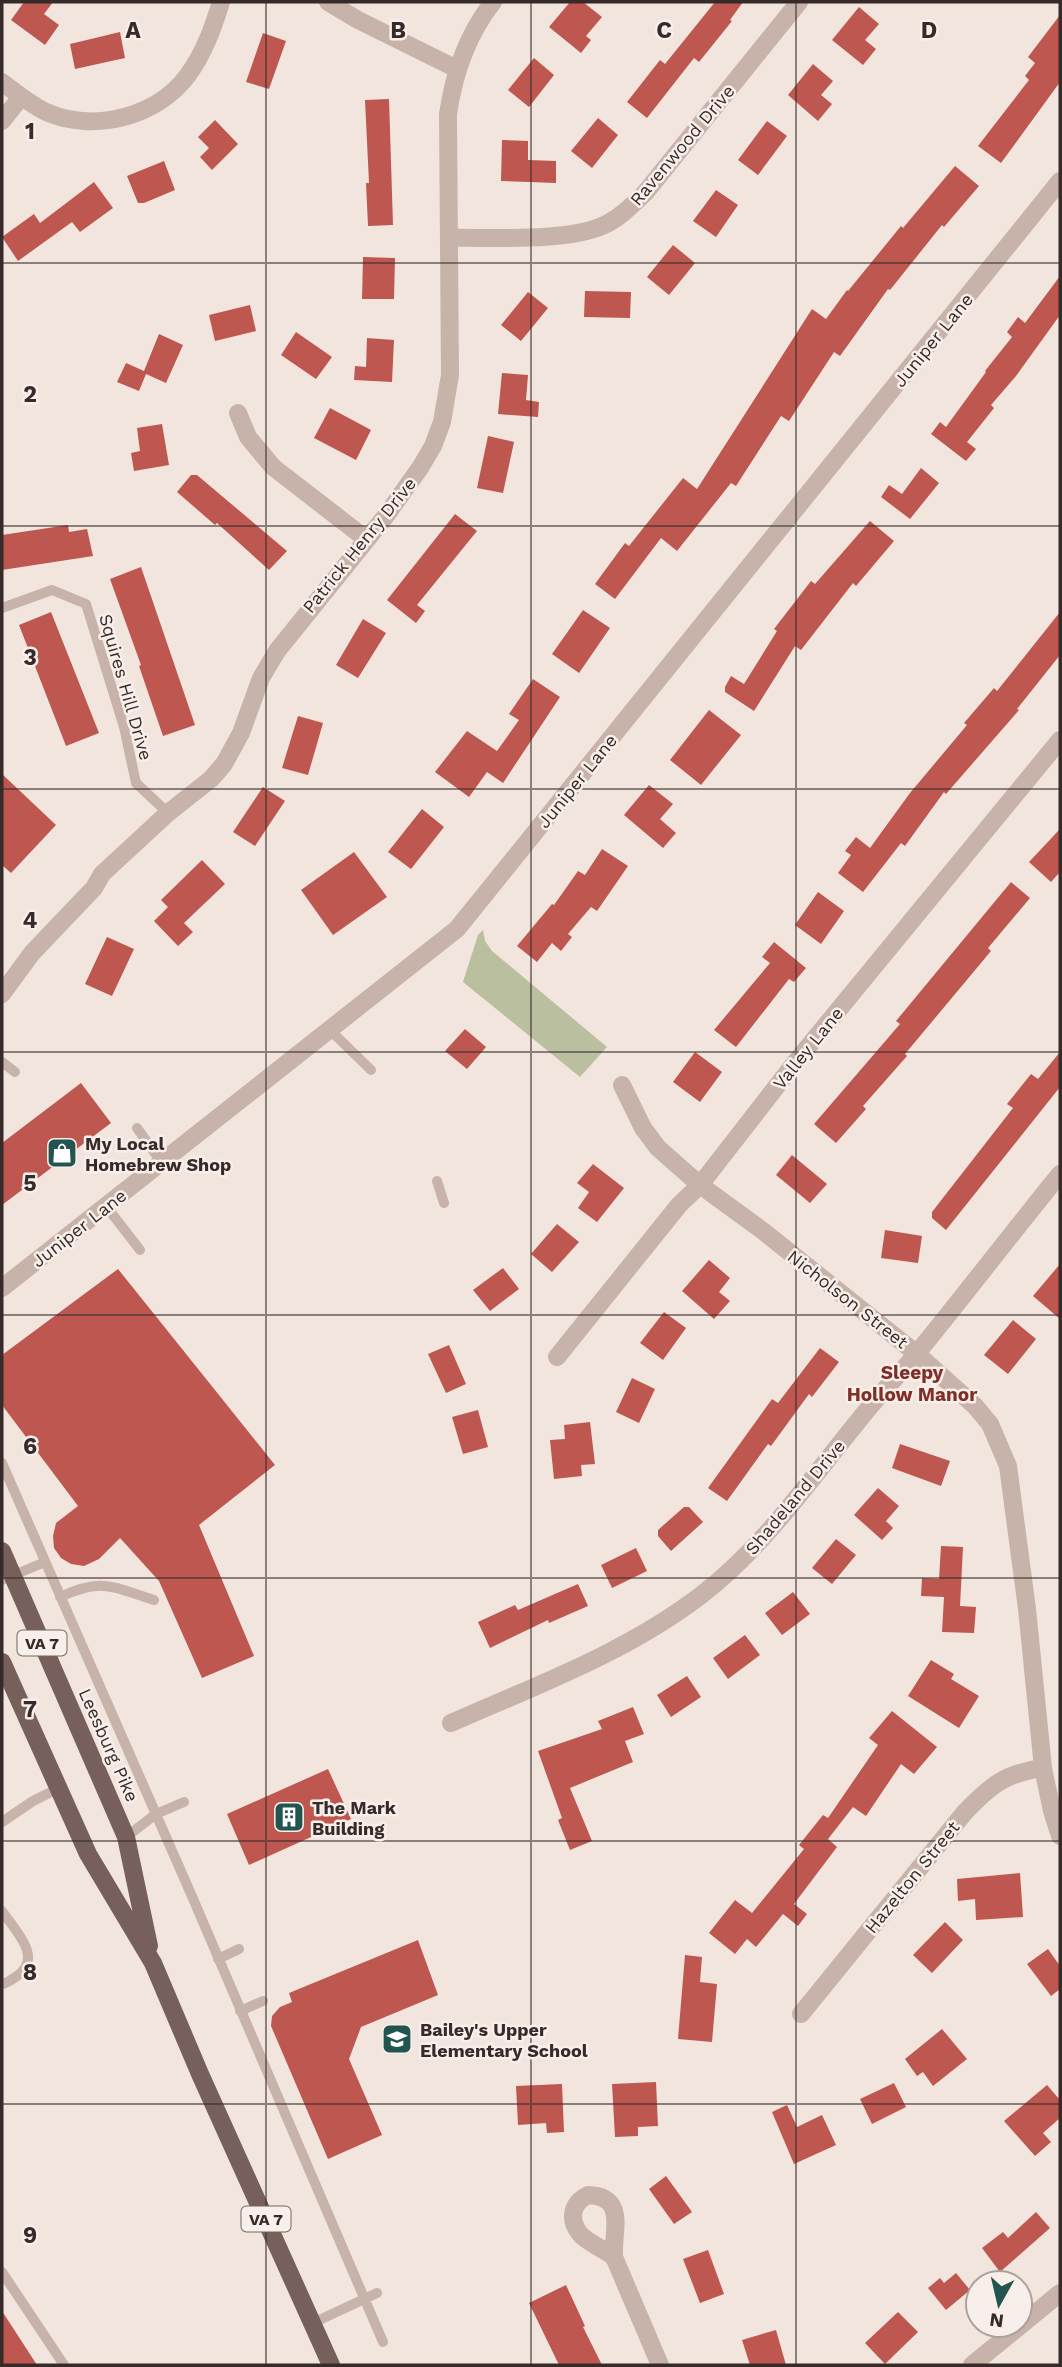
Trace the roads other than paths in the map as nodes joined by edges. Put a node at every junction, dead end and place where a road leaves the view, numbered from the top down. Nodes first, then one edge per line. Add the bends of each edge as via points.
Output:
1 (221, 2) edge
2 (328, 2) edge
3 (494, 2) edge
4 (799, 2) edge
5 (457, 69) junction
6 (2, 82) edge
7 (21, 97) junction
8 (2, 121) edge
9 (1060, 181) edge
10 (449, 238) junction
11 (237, 413) dead end
12 (366, 539) junction
13 (2, 608) edge
14 (1060, 740) edge
15 (168, 813) junction
16 (2, 992) edge
17 (330, 1030) junction
18 (2, 1062) edge
19 (371, 1070) dead end
20 (15, 1072) dead end
21 (622, 1085) dead end
22 (137, 1128) dead end
23 (162, 1163) junction
24 (1060, 1174) edge
25 (437, 1181) dead end
26 (700, 1185) junction
27 (444, 1203) dead end
28 (106, 1206) junction
29 (140, 1250) dead end
30 (2, 1289) edge
31 (917, 1353) junction
32 (557, 1357) dead end
33 (2, 1463) edge
34 (2, 1551) edge
35 (45, 1562) junction
36 (7, 1577) edge
37 (60, 1597) junction
38 (154, 1600) dead end
39 (2, 1662) edge
40 (451, 1723) dead end
41 (1043, 1768) junction
42 (59, 1788) junction
43 (184, 1802) dead end
44 (156, 1814) junction
45 (2, 1822) edge
46 (1060, 1836) edge
47 (126, 1837) junction
48 (2, 1910) edge
49 (239, 1949) dead end
50 (218, 1958) junction
51 (153, 1963) junction
52 (2, 1984) edge
53 (263, 2001) dead end
54 (240, 2011) junction
55 (800, 2014) dead end
56 (614, 2256) dead end
57 (2, 2272) edge
58 (377, 2293) dead end
59 (1060, 2293) edge
60 (364, 2298) junction
61 (313, 2323) junction
62 (383, 2342) dead end
63 (64, 2365) edge
64 (331, 2365) edge
65 (660, 2365) edge
66 (972, 2365) edge

1 - 7 street via 200,57 187,77 156,104 133,115 114,120 64,118
2 - 5 street
3 - 5 street, Patrick Henry Drive
4 - 10 street, Ravenwood Drive via 645,193 616,218 588,232
5 - 10 street, Patrick Henry Drive via 447,125
6 - 7 street
7 - 8 street
9 - 17 street, Juniper Lane via 457,929
10 - 12 street, Patrick Henry Drive via 450,375 442,422 420,468
11 - 12 street via 248,436 273,467
12 - 15 street, Patrick Henry Drive via 277,651 224,764
13 - 15 lane, Squires Hill Drive via 52,590 86,604 124,727 136,783
14 - 26 street, Valley Lane
15 - 16 street, Patrick Henry Drive via 102,874
17 - 19 lane
17 - 23 street, Juniper Lane
18 - 20 lane
21 - 26 street, Nicholson Street via 658,1148
22 - 23 lane
23 - 28 street, Juniper Lane
24 - 31 street, Shadeland Drive
25 - 27 lane
26 - 31 street, Nicholson Street
26 - 32 street, Valley Lane
28 - 29 lane
28 - 30 street, Juniper Lane
31 - 40 street, Shadeland Drive via 787,1509 735,1566 700,1596 605,1656
31 - 41 street, Nicholson Street via 990,1424 1008,1466
33 - 35 lane
34 - 36 main road, Leesburg Pike / VA 7
35 - 36 lane
35 - 37 lane
36 - 47 main road, Leesburg Pike / VA 7
37 - 38 lane via 103,1584
37 - 44 lane
39 - 42 main road, Leesburg Pike / VA 7
41 - 46 street, Nicholson Street
41 - 55 street, Hazelton Street via 1006,1777 986,1790
42 - 45 lane
42 - 51 main road, Leesburg Pike / VA 7 via 88,1854
43 - 44 lane
44 - 47 lane
44 - 50 lane
47 - 51 main road, Leesburg Pike / VA 7
48 - 52 lane via 27,1947 30,1960 25,1971
49 - 50 lane
50 - 54 lane
51 - 61 main road, Leesburg Pike / VA 7
53 - 54 lane
54 - 60 lane
56 - 65 street
57 - 63 lane
58 - 60 lane
59 - 66 street
60 - 61 lane
60 - 62 lane
61 - 64 main road, Leesburg Pike / VA 7

